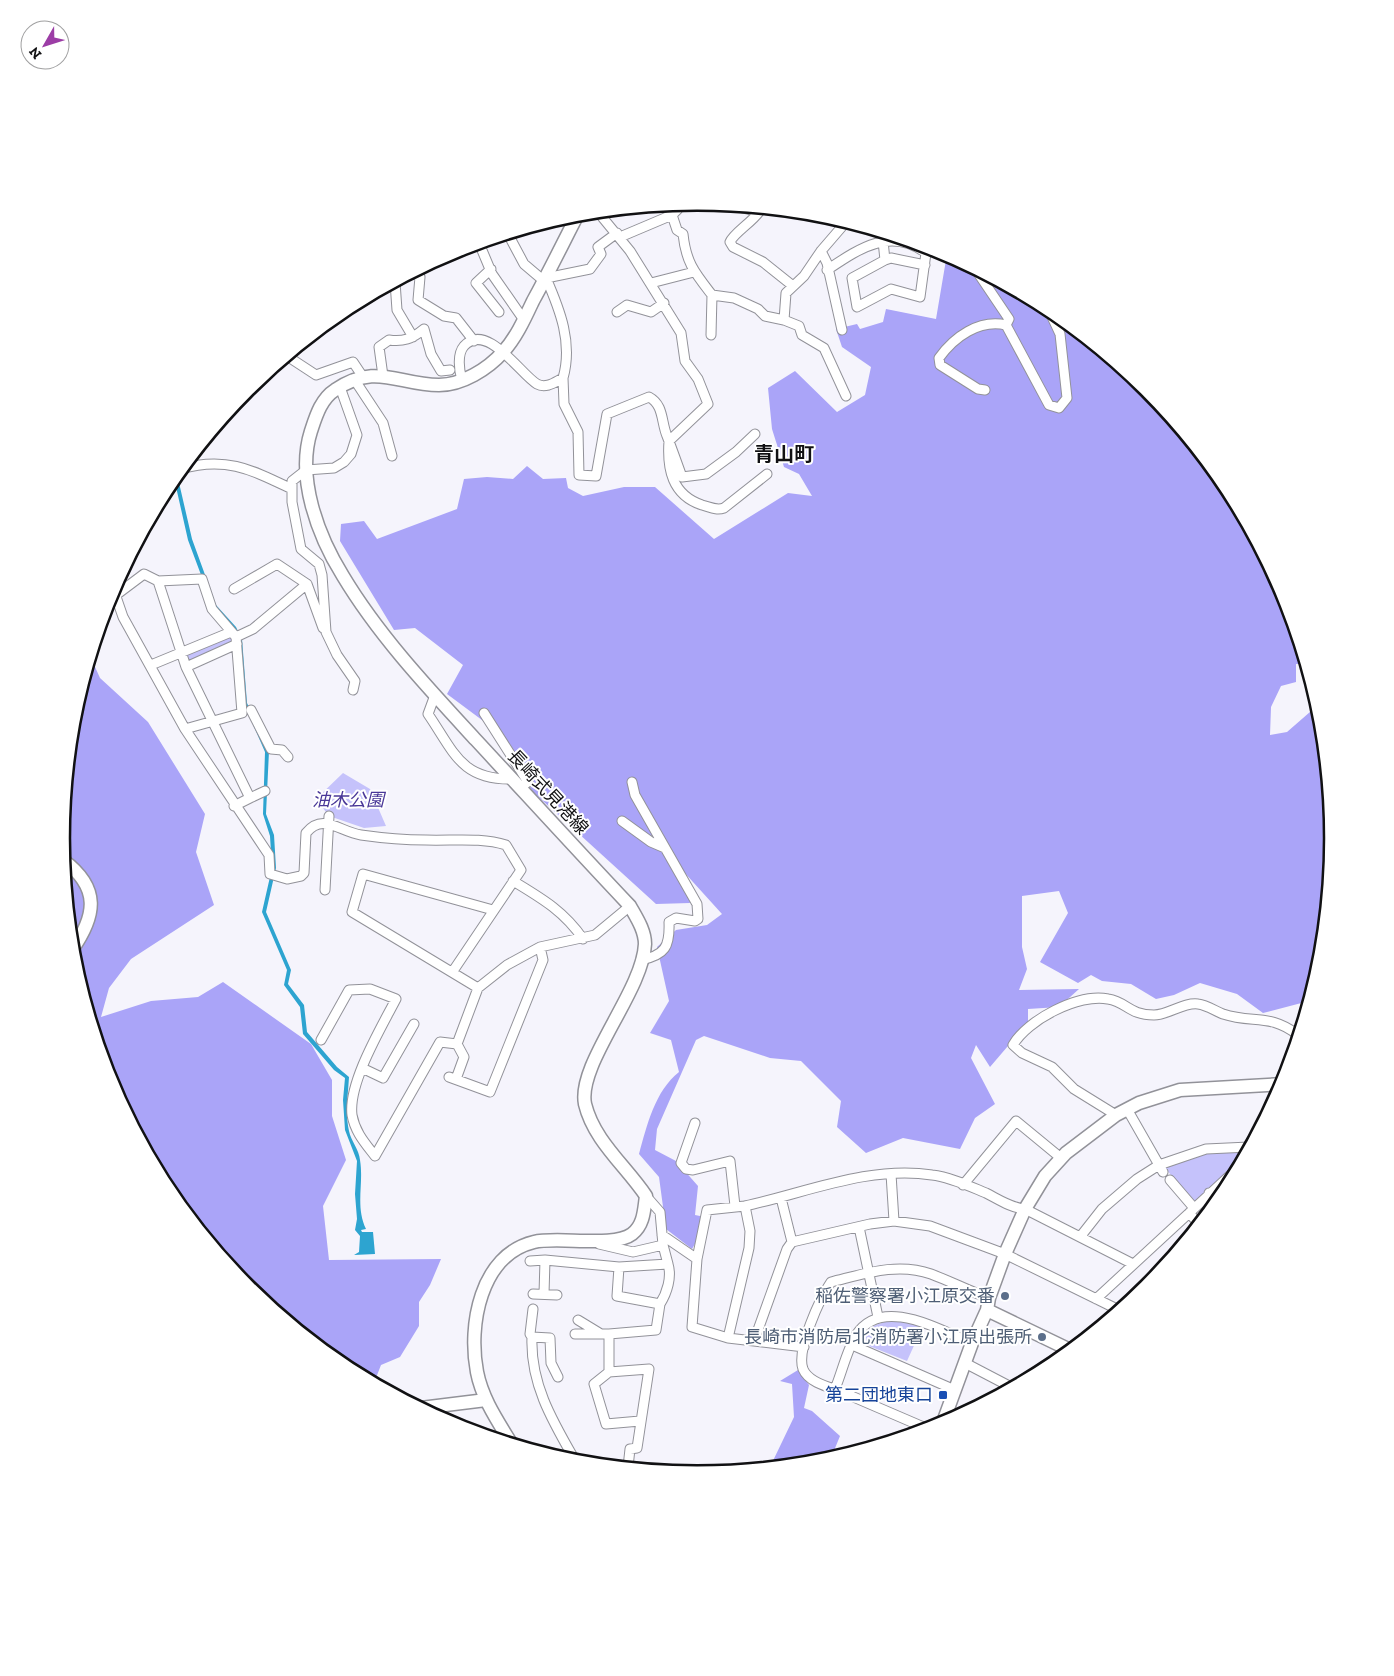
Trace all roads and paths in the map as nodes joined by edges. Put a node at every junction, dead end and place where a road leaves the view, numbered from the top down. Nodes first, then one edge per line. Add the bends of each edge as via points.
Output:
1 (675, 212) edge
2 (758, 214) edge
3 (672, 215) junction
4 (603, 218) edge
5 (573, 223) edge
6 (841, 228) edge
7 (618, 235) junction
8 (512, 239) edge
9 (883, 241) junction
10 (891, 242) edge
11 (482, 249) edge
12 (821, 251) junction
13 (926, 255) edge
14 (885, 260) junction
15 (925, 265) junction
16 (491, 269) junction
17 (827, 270) junction
18 (694, 272) junction
19 (419, 277) edge
20 (545, 279) junction
21 (983, 281) edge
22 (650, 283) junction
23 (793, 286) junction
24 (395, 289) edge
25 (712, 295) junction
26 (664, 303) junction
27 (499, 312) dead end
28 (617, 312) dead end
29 (524, 320) junction
30 (784, 320) junction
31 (1056, 324) edge
32 (1006, 325) junction
33 (842, 330) dead end
34 (711, 335) dead end
35 (414, 337) junction
36 (474, 341) junction
37 (504, 351) junction
38 (293, 359) edge
39 (450, 370) dead end
40 (383, 376) junction
41 (358, 378) junction
42 (562, 378) junction
43 (462, 380) junction
44 (340, 387) junction
45 (985, 390) dead end
46 (846, 396) dead end
47 (755, 434) dead end
48 (669, 440) junction
49 (392, 456) dead end
50 (193, 465) edge
51 (306, 470) junction
52 (767, 474) dead end
53 (292, 489) junction
54 (158, 580) junction
55 (307, 584) junction
56 (122, 589) edge
57 (234, 589) dead end
58 (117, 601) edge
59 (326, 632) junction
60 (235, 638) junction
61 (181, 654) junction
62 (151, 665) junction
63 (186, 667) junction
64 (352, 690) dead end
65 (435, 695) junction
66 (250, 709) junction
67 (484, 713) dead end
68 (214, 721) junction
69 (184, 729) junction
70 (288, 757) dead end
71 (632, 782) dead end
72 (516, 783) junction
73 (265, 791) dead end
74 (250, 798) junction
75 (234, 806) junction
76 (328, 819) junction
77 (622, 821) dead end
78 (665, 848) junction
79 (71, 867) edge
80 (513, 881) junction
81 (325, 890) dead end
82 (630, 906) junction
83 (493, 910) junction
84 (583, 938) junction
85 (79, 941) edge
86 (540, 947) junction
87 (641, 960) junction
88 (453, 972) junction
89 (478, 988) junction
90 (414, 1024) dead end
91 (1293, 1032) edge
92 (321, 1040) dead end
93 (457, 1044) junction
94 (362, 1068) junction
95 (1273, 1085) edge
96 (1122, 1112) junction
97 (695, 1123) dead end
98 (1242, 1147) edge
99 (1061, 1158) junction
100 (1161, 1169) junction
101 (891, 1174) junction
102 (1170, 1180) dead end
103 (963, 1184) junction
104 (1219, 1184) edge
105 (1209, 1193) junction
106 (1212, 1194) edge
107 (646, 1196) junction
108 (781, 1198) junction
109 (740, 1206) junction
110 (1025, 1209) junction
111 (1192, 1211) junction
112 (1195, 1218) edge
113 (894, 1221) junction
114 (859, 1227) junction
115 (662, 1235) junction
116 (1080, 1236) junction
117 (585, 1241) junction
118 (792, 1242) junction
119 (663, 1245) junction
120 (1005, 1254) junction
121 (697, 1259) junction
122 (545, 1260) junction
123 (530, 1261) dead end
124 (668, 1264) junction
125 (1133, 1264) junction
126 (619, 1267) junction
127 (868, 1271) junction
128 (533, 1294) dead end
129 (544, 1294) junction
130 (557, 1295) dead end
131 (1096, 1299) junction
132 (660, 1304) junction
133 (988, 1304) junction
134 (1112, 1307) edge
135 (533, 1310) dead end
136 (878, 1317) junction
137 (578, 1320) dead end
138 (575, 1334) dead end
139 (605, 1334) junction
140 (532, 1337) junction
141 (728, 1338) junction
142 (754, 1341) junction
143 (972, 1342) junction
144 (852, 1345) junction
145 (1063, 1346) edge
146 (804, 1347) junction
147 (965, 1363) junction
148 (609, 1372) junction
149 (558, 1377) dead end
150 (1005, 1384) edge
151 (835, 1389) junction
152 (955, 1390) junction
153 (486, 1400) junction
154 (434, 1406) edge
155 (946, 1413) edge
156 (640, 1421) junction
157 (918, 1425) edge
158 (507, 1435) edge
159 (571, 1452) edge
160 (629, 1461) edge

1 - 3 street
2 - 23 street via 730,242
3 - 7 street
3 - 18 street via 677,230 683,234 686,258
4 - 7 street
5 - 20 main road, 長崎式見港線
6 - 12 street
7 - 20 street via 598,247 601,254 590,269
7 - 22 street
8 - 20 street via 524,264
9 - 10 street
9 - 14 street
9 - 17 street via 864,245
11 - 16 street
12 - 17 street
12 - 23 street
13 - 15 street
14 - 15 street via 891,258
14 - 15 street via 852,278 857,307 891,289 920,296
16 - 27 street via 476,283
16 - 29 street
17 - 33 street
18 - 22 street
18 - 25 street
19 - 36 street via 418,300 444,316 456,318
20 - 29 main road, 長崎式見港線
20 - 42 street via 557,304 568,350
21 - 32 street via 1009,319
22 - 26 street
23 - 30 street via 786,293
24 - 35 street via 397,310
25 - 30 street via 734,298 758,309 765,316
25 - 34 street
26 - 28 street via 650,312 627,305
26 - 48 street via 681,333 685,361 698,379 708,404
29 - 37 main road, 長崎式見港線
30 - 46 street via 799,326 802,335 824,348
31 - 32 street via 1060,334 1067,398 1059,408 1049,405
32 - 45 street via 990,323 971,329 947,347 939,358 940,365
35 - 39 street via 424,330 431,354 441,371
35 - 40 street via 389,340 379,347
36 - 37 street via 485,341
36 - 43 street via 464,346 461,353 459,367
37 - 42 street via 537,384 548,386
37 - 43 main road, 長崎式見港線 via 480,372
38 - 41 street via 316,375 353,362
40 - 41 main road, 長崎式見港線
40 - 43 main road, 長崎式見港線 via 440,385
41 - 44 main road, 長崎式見港線
41 - 49 street via 383,423
42 - 48 street via 564,404 578,432 579,475 596,476 608,414 649,398 655,400 664,417
44 - 51 main road, 長崎式見港線 via 317,411 309,438
44 - 51 street via 357,435 355,444 344,462 334,468
47 - 48 street via 706,474 682,477
48 - 52 street via 668,457 673,477 680,493 688,500 718,510
50 - 53 street via 224,463 246,468
51 - 53 street via 292,481
51 - 65 main road, 長崎式見港線 via 323,538 342,575 372,619
53 - 59 street via 302,549 319,564 322,575
54 - 56 street via 144,574
54 - 60 street via 202,579 212,609
54 - 61 street
55 - 57 street via 277,564
55 - 59 street via 318,619
55 - 60 street via 253,629
58 - 62 street
59 - 64 street via 355,681
60 - 61 street
60 - 63 street
60 - 66 street
61 - 62 street
61 - 63 street
62 - 69 street
63 - 68 street
65 - 72 main road, 長崎式見港線
65 - 72 street via 428,714 465,768 493,779
66 - 68 street
66 - 70 street via 271,749 282,750
67 - 72 street via 528,782
68 - 69 street
68 - 74 street
69 - 75 street
71 - 78 street via 635,795
72 - 82 main road, 長崎式見港線
73 - 74 street
74 - 75 street
75 - 76 street via 269,855 270,874 287,878 297,878 304,873 306,833 314,824
76 - 80 street via 358,835 506,845 521,870
76 - 81 street
77 - 78 street
78 - 87 street via 696,904 698,919 676,918 670,922 670,939 663,951 655,957
79 - 85 main road via 85,882 90,898 91,918
80 - 83 street
80 - 84 street via 570,920
82 - 84 street via 595,935
82 - 87 main road, 長崎式見港線 via 641,924 645,944
83 - 88 street
83 - 88 street via 363,874 352,912 374,928
84 - 86 street
86 - 89 street via 507,965
86 - 93 street via 543,960 490,1092 452,1078 464,1056
87 - 107 main road, 長崎式見港線 via 636,977 593,1064 585,1102 592,1126
88 - 89 street
89 - 93 street
90 - 94 street via 383,1078
91 - 96 street via 1279,1022 1223,1014 1197,1004 1157,1015 1137,1014 1108,998 1057,1008 1019,1033 1013,1045 1022,1054 1052,1067 1074,1089
92 - 94 street via 349,990 370,989 396,999
93 - 94 street via 440,1042 375,1156 358,1135 352,1114
95 - 96 main road via 1180,1090
96 - 99 main road
96 - 100 street
97 - 109 street via 681,1163 686,1169 693,1170 730,1161
98 - 100 street via 1206,1150
99 - 103 street via 1016,1121
99 - 110 main road via 1045,1176
100 - 116 street via 1137,1180 1102,1209
101 - 103 street via 934,1175
101 - 108 street
101 - 113 street
102 - 111 street
103 - 110 street
104 - 105 street
105 - 106 street
105 - 111 street
107 - 115 street via 660,1212
107 - 117 main road via 643,1220 632,1235
108 - 109 street
108 - 118 street
109 - 121 street via 707,1210
109 - 141 street via 750,1231 749,1248
110 - 116 street
110 - 120 main road
111 - 112 street
111 - 125 street
113 - 114 street
113 - 120 street via 930,1226
114 - 118 street
114 - 127 street
115 - 119 street
115 - 121 street
116 - 125 street
117 - 119 street via 633,1252
117 - 153 main road via 534,1242 511,1253 494,1271 476,1308 474,1331 477,1371
118 - 142 street
119 - 124 street
120 - 131 street
120 - 133 main road
121 - 141 street via 692,1327
122 - 123 street
122 - 126 street
122 - 129 street
124 - 126 street
124 - 132 street via 670,1273
125 - 131 street
126 - 132 street via 617,1296
127 - 133 street via 900,1269 930,1274
127 - 136 street
127 - 146 street via 831,1282 816,1306
128 - 129 street
129 - 130 street
131 - 134 street
132 - 139 street via 656,1330
133 - 143 main road
133 - 145 main road
135 - 140 street
136 - 143 street via 907,1317
136 - 144 street via 861,1328
137 - 139 street
138 - 139 street
139 - 148 street
140 - 149 street via 550,1338 551,1363
140 - 159 street via 534,1368 542,1400
141 - 142 street
142 - 146 street
143 - 147 main road
144 - 151 street
144 - 152 street
146 - 151 street via 804,1370 820,1385
147 - 150 street
147 - 152 main road
148 - 156 street via 649,1369
148 - 156 street via 594,1384 606,1424
151 - 157 street
152 - 155 main road
153 - 154 main road
153 - 158 main road
156 - 160 street via 637,1448 630,1449

